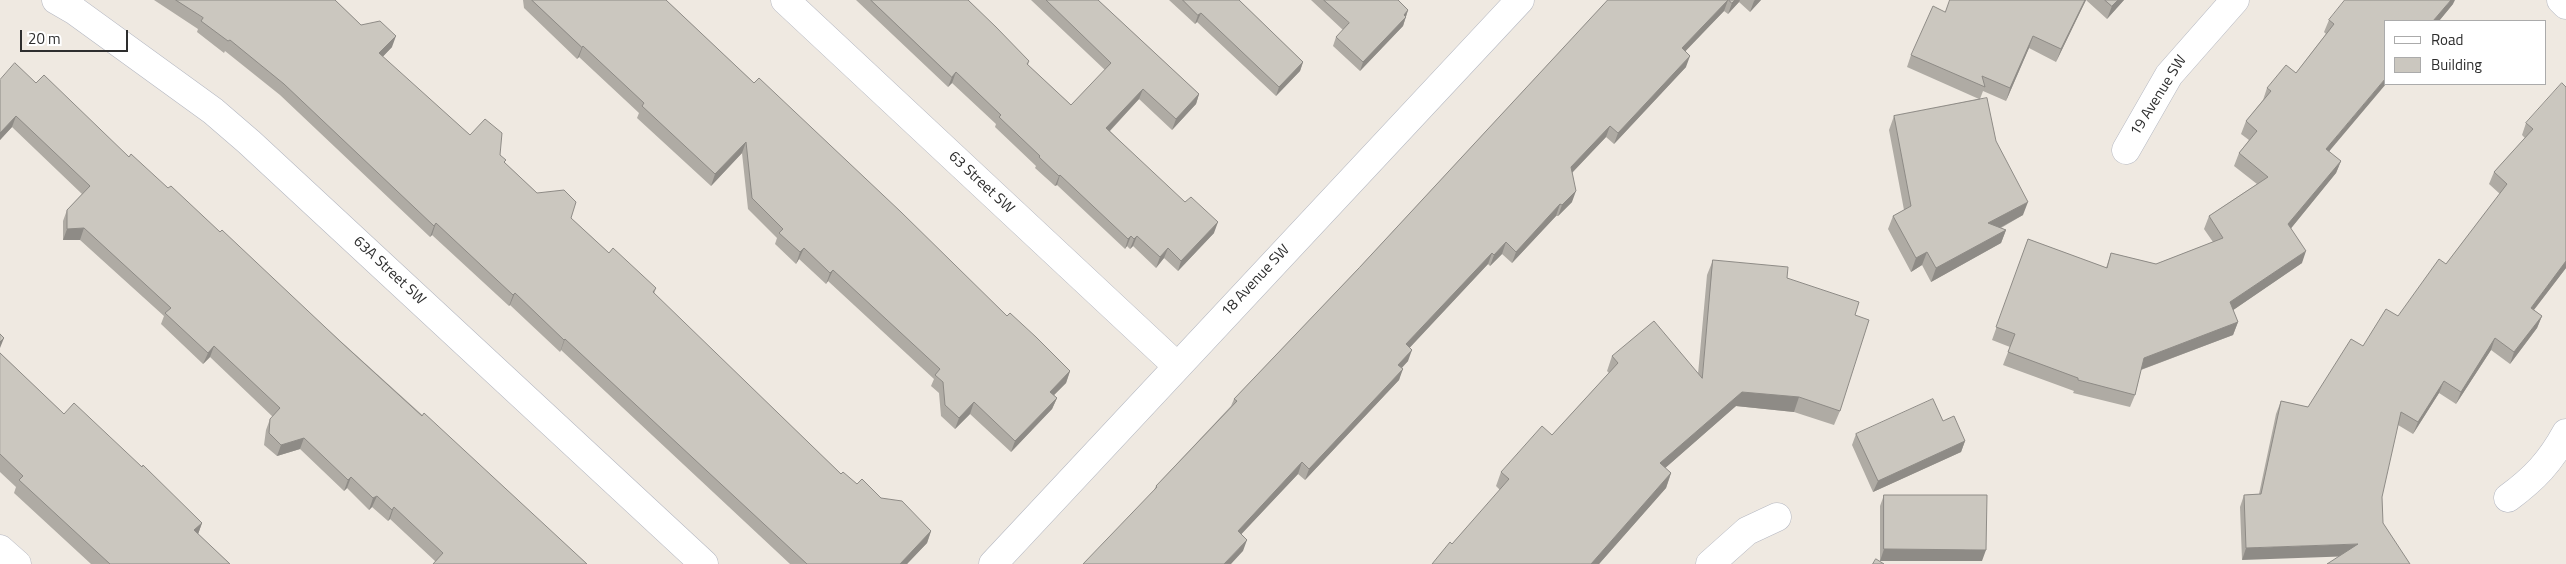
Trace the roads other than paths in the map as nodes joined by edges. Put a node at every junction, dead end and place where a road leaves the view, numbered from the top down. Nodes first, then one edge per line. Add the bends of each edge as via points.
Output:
1 (56, 0) edge
2 (785, 0) edge
3 (1520, 0) edge
4 (2235, 0) edge
5 (2561, 0) edge
6 (2566, 4) edge
7 (2126, 150) dead end
8 (1178, 366) junction
9 (2566, 433) edge
10 (2508, 498) dead end
11 (1778, 517) dead end
12 (0, 548) edge
13 (17, 564) edge
14 (704, 564) edge
15 (993, 564) edge
16 (1710, 564) edge

1 - 14 street, 63A Street SW via 213,111 249,142
2 - 8 street, 63 Street SW
3 - 8 street, 18 Avenue SW
4 - 7 street, 19 Avenue SW via 2169,75
5 - 6 street
8 - 15 street, 18 Avenue SW
9 - 10 street via 2536,477
11 - 16 street via 1747,530
12 - 13 street

